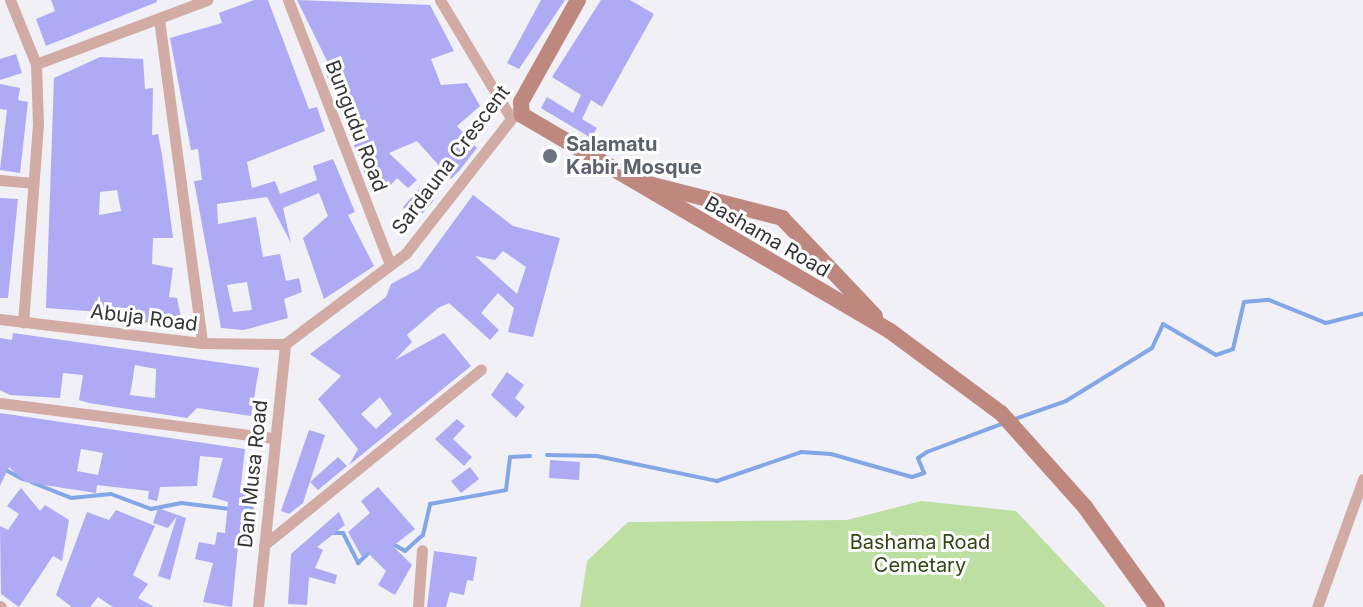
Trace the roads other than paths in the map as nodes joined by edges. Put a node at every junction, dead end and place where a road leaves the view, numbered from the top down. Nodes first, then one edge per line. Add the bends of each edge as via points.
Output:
1 (10, 0) edge
2 (207, 0) edge
3 (288, 0) edge
4 (440, 0) edge
5 (578, 0) edge
6 (159, 19) junction
7 (36, 64) junction
8 (515, 114) junction
9 (624, 178) junction
10 (0, 180) edge
11 (33, 183) junction
12 (390, 264) junction
13 (0, 319) edge
14 (23, 322) junction
15 (890, 331) junction
16 (202, 343) junction
17 (285, 344) junction
18 (481, 369) dead end
19 (0, 403) edge
20 (275, 438) junction
21 (1363, 479) edge
22 (264, 545) junction
23 (422, 550) dead end
24 (258, 607) edge
25 (418, 607) edge
26 (1157, 607) edge
27 (1317, 607) edge

1 - 7 street
2 - 6 street
3 - 12 street, Bungudu Road
4 - 8 street
5 - 8 street, Sardauna Crescent
6 - 7 street
6 - 16 street
7 - 11 street
8 - 9 street, Bashama Road
8 - 12 street, Sardauna Crescent
9 - 15 street, Bashama Road
9 - 15 street, Bashama Road via 782,218
10 - 11 street
11 - 14 street
12 - 17 street, Sardauna Crescent
13 - 14 street, Abuja Road
14 - 16 street, Abuja Road
15 - 26 street, Bashama Road via 1001,413 1026,438
16 - 17 street, Abuja Road
17 - 20 street, Dan Musa Road
18 - 22 street
19 - 20 street
20 - 22 street, Dan Musa Road
21 - 27 street
22 - 24 street, Dan Musa Road
23 - 25 street

